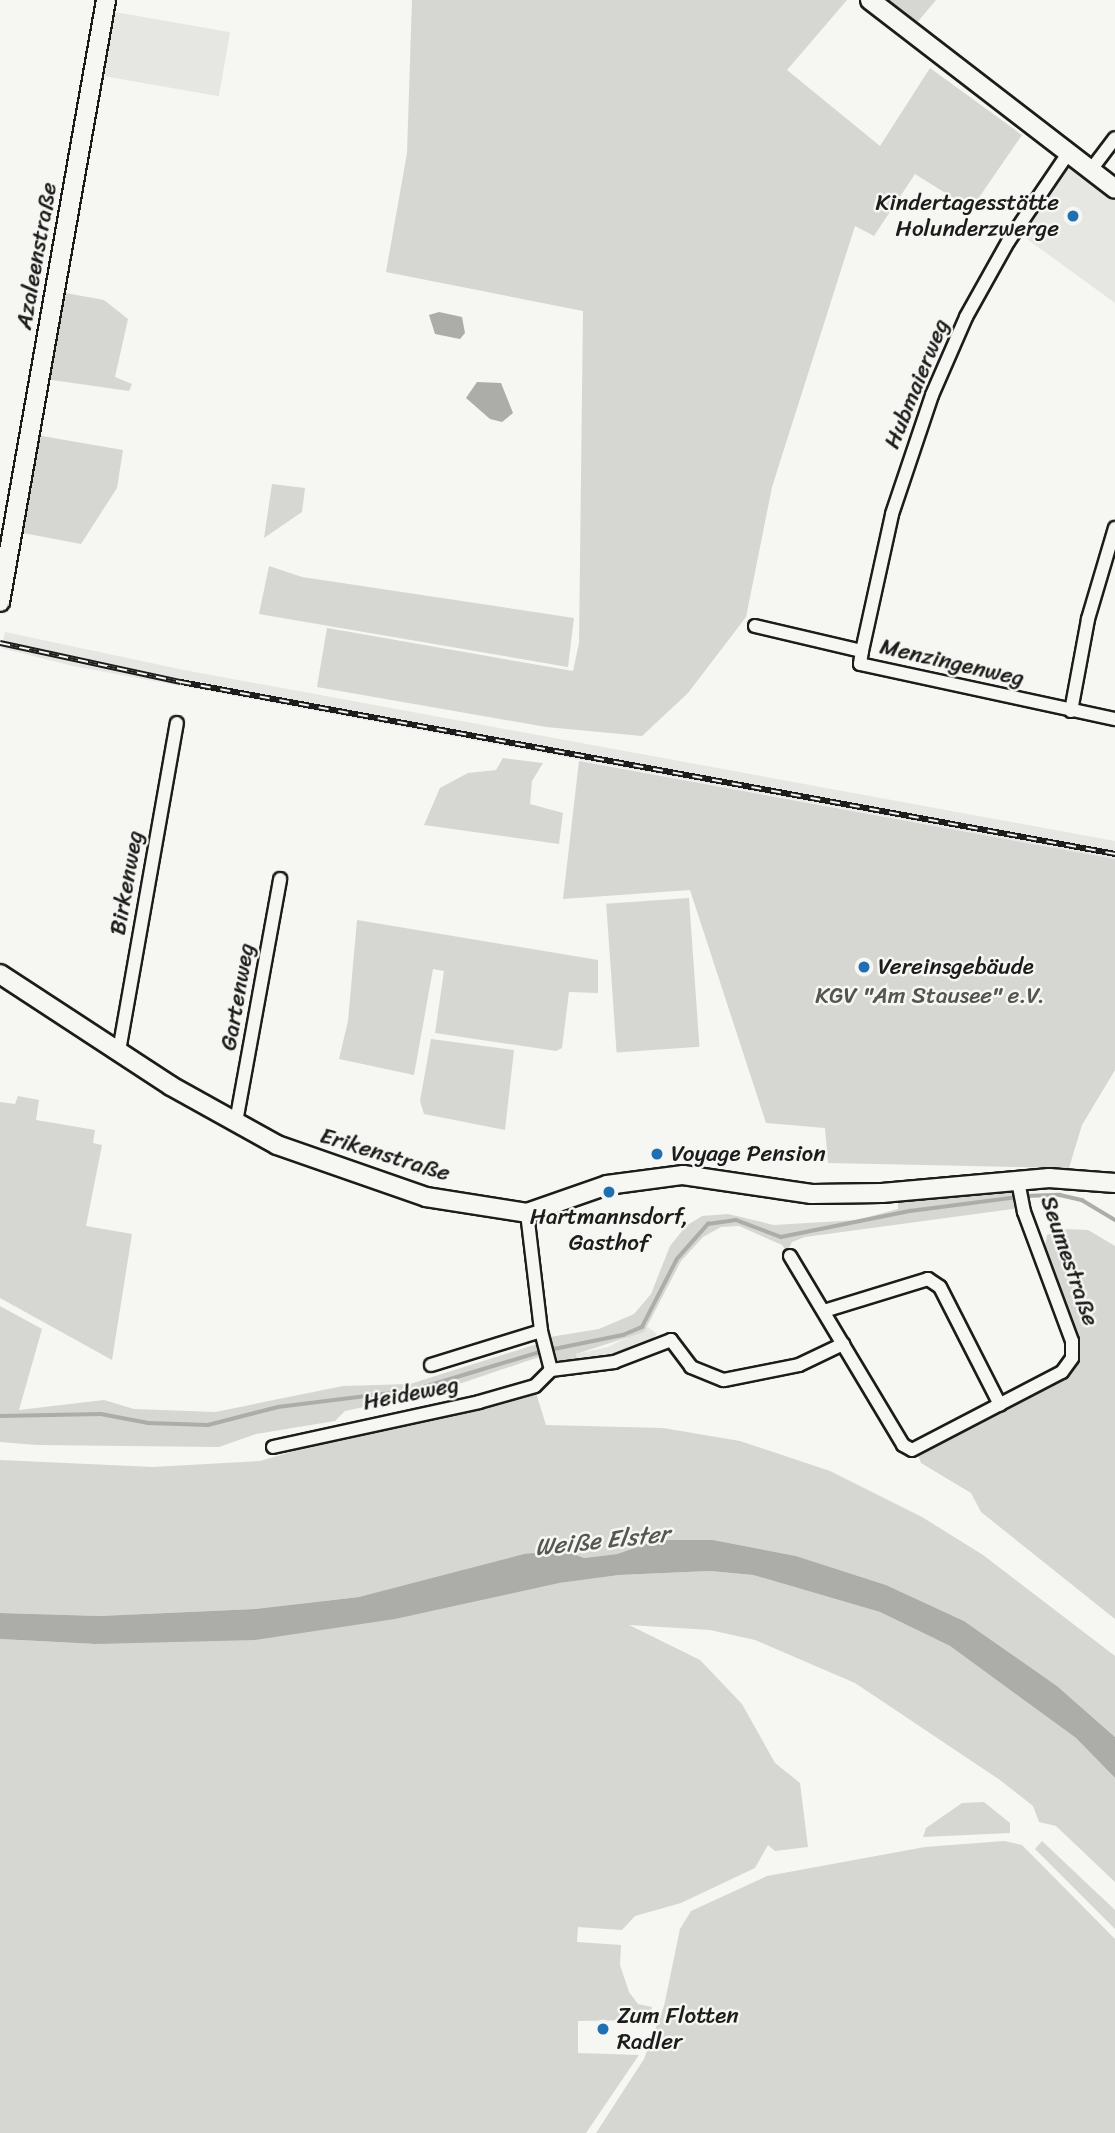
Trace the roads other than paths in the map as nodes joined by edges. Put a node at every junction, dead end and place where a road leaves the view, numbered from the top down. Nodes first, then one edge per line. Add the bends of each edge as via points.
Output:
1 (106, 0) edge
2 (870, 0) edge
3 (1115, 138) edge
4 (1067, 155) junction
5 (1090, 171) junction
6 (1115, 190) edge
7 (1115, 528) edge
8 (0, 602) edge
9 (755, 626) dead end
10 (862, 651) junction
11 (1071, 711) junction
12 (1115, 719) edge
13 (177, 723) dead end
14 (280, 879) dead end
15 (0, 974) edge
16 (119, 1051) junction
17 (236, 1122) junction
18 (1115, 1183) edge
19 (1020, 1192) junction
20 (882, 1193) joint
21 (527, 1213) junction
22 (790, 1256) dead end
23 (824, 1311) junction
24 (543, 1337) junction
25 (843, 1344) junction
26 (550, 1363) junction
27 (431, 1365) dead end
28 (1000, 1405) junction
29 (273, 1447) dead end

1 - 8 street, Azaleenstraße
2 - 4 street
3 - 5 street
4 - 5 street
4 - 10 street, Hubmaierweg via 1008,242 965,317 932,395 892,514
5 - 6 street
7 - 11 street via 1088,618
9 - 10 street, Menzingenweg
10 - 11 street, Menzingenweg via 860,664
11 - 12 street, Menzingenweg
13 - 16 street, Birkenweg
14 - 17 street, Gartenweg
15 - 16 street, Erikenstraße
16 - 17 street, Erikenstraße
17 - 21 street, Erikenstraße via 277,1145 405,1191
18 - 19 street, Seumestraße
19 - 20 street, Seumestraße
19 - 28 street, Seumestraße via 1072,1341 1072,1358 1062,1372
20 - 21 street, Erikenstraße via 812,1194 683,1175 607,1185
21 - 24 street
22 - 23 street
23 - 25 street
23 - 28 street via 928,1279 940,1287
24 - 26 street
24 - 27 street, Heideweg
25 - 26 street, Heideweg via 799,1365 739,1380 699,1373 671,1340 614,1362
25 - 28 street via 904,1445 912,1450
26 - 29 street, Heideweg via 535,1386 356,1426 335,1437

